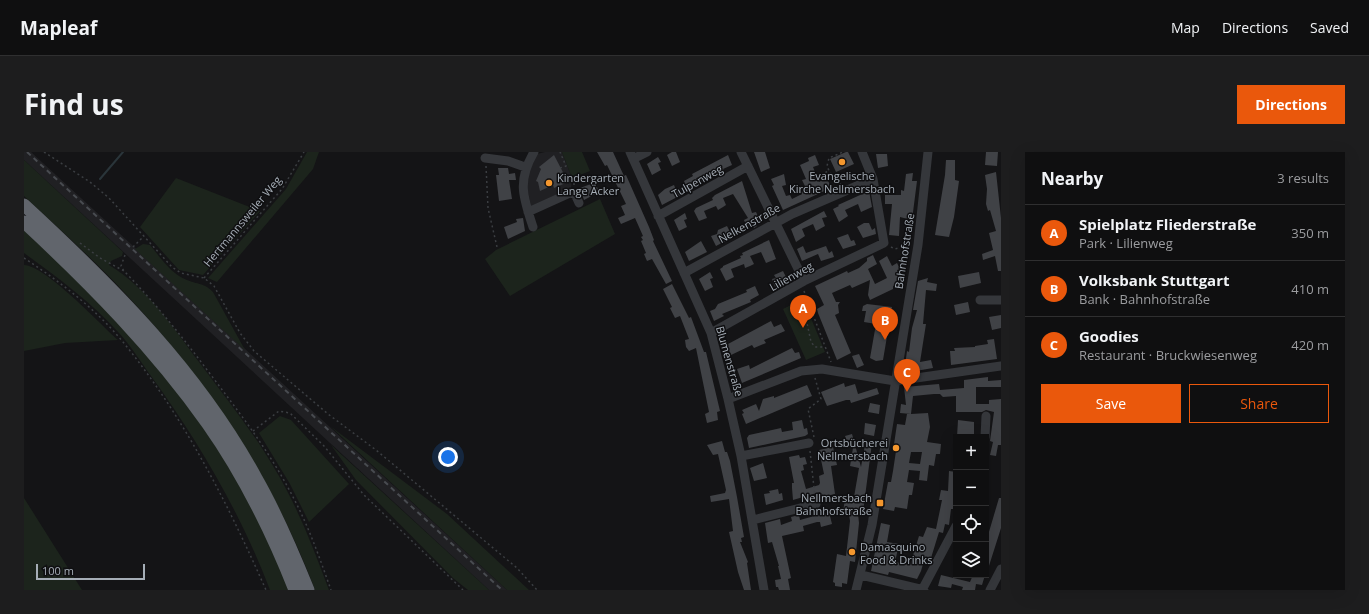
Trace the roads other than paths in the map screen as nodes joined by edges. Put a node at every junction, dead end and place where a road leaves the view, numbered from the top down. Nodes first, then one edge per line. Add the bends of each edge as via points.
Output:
1 (534, 152) edge
2 (647, 152) edge
3 (741, 152) edge
4 (862, 152) edge
5 (928, 152) edge
6 (631, 156) edge
7 (485, 158) road end
8 (748, 166) junction
9 (525, 167) junction
10 (873, 179) junction
11 (578, 203) dead end
12 (24, 205) edge
13 (528, 212) junction
14 (658, 216) junction
15 (24, 222) edge
16 (776, 223) junction
17 (532, 227) dead end
18 (684, 273) junction
19 (804, 281) junction
20 (980, 300) dead end
21 (1001, 300) edge
22 (711, 333) junction
23 (1001, 366) edge
24 (895, 381) junction
25 (728, 399) junction
26 (986, 416) dead end
27 (985, 434) edge
28 (809, 442) road end
29 (741, 456) junction
30 (816, 504) road end
31 (753, 520) junction
32 (953, 532) edge
33 (1001, 569) edge
34 (861, 575) junction
35 (295, 590) edge
36 (308, 590) edge
37 (764, 590) edge
38 (856, 590) edge
39 (923, 590) edge
40 (990, 590) edge

1 - 9 street
2 - 6 street
3 - 8 street
4 - 10 street
5 - 24 street, Bahnhofstraße via 918,245
6 - 14 street, Blumenstraße
7 - 9 street via 508,161
8 - 14 street, Tulpenweg
8 - 16 street
9 - 13 street via 523,183
10 - 16 street, Nelkenstraße
10 - 19 street, Lilienweg via 884,243
11 - 13 street via 575,194 570,193
12 - 36 highway via 132,310 198,388 257,479
13 - 17 street
14 - 18 street, Blumenstraße
15 - 35 highway via 87,282 135,333 208,424 250,493
16 - 18 street, Nelkenstraße
16 - 19 street
18 - 22 street, Blumenstraße
19 - 22 street, Lilienweg
20 - 21 street
22 - 25 street, Blumenstraße
23 - 24 street
24 - 25 street via 834,370 812,369
24 - 34 street, Bahnhofstraße via 872,525
25 - 29 street, Blumenstraße
26 - 27 street
28 - 29 street
29 - 31 street, Blumenstraße
30 - 31 street
31 - 37 street, Blumenstraße
32 - 39 street
33 - 40 street
34 - 38 street, Bahnhofstraße
34 - 39 street

